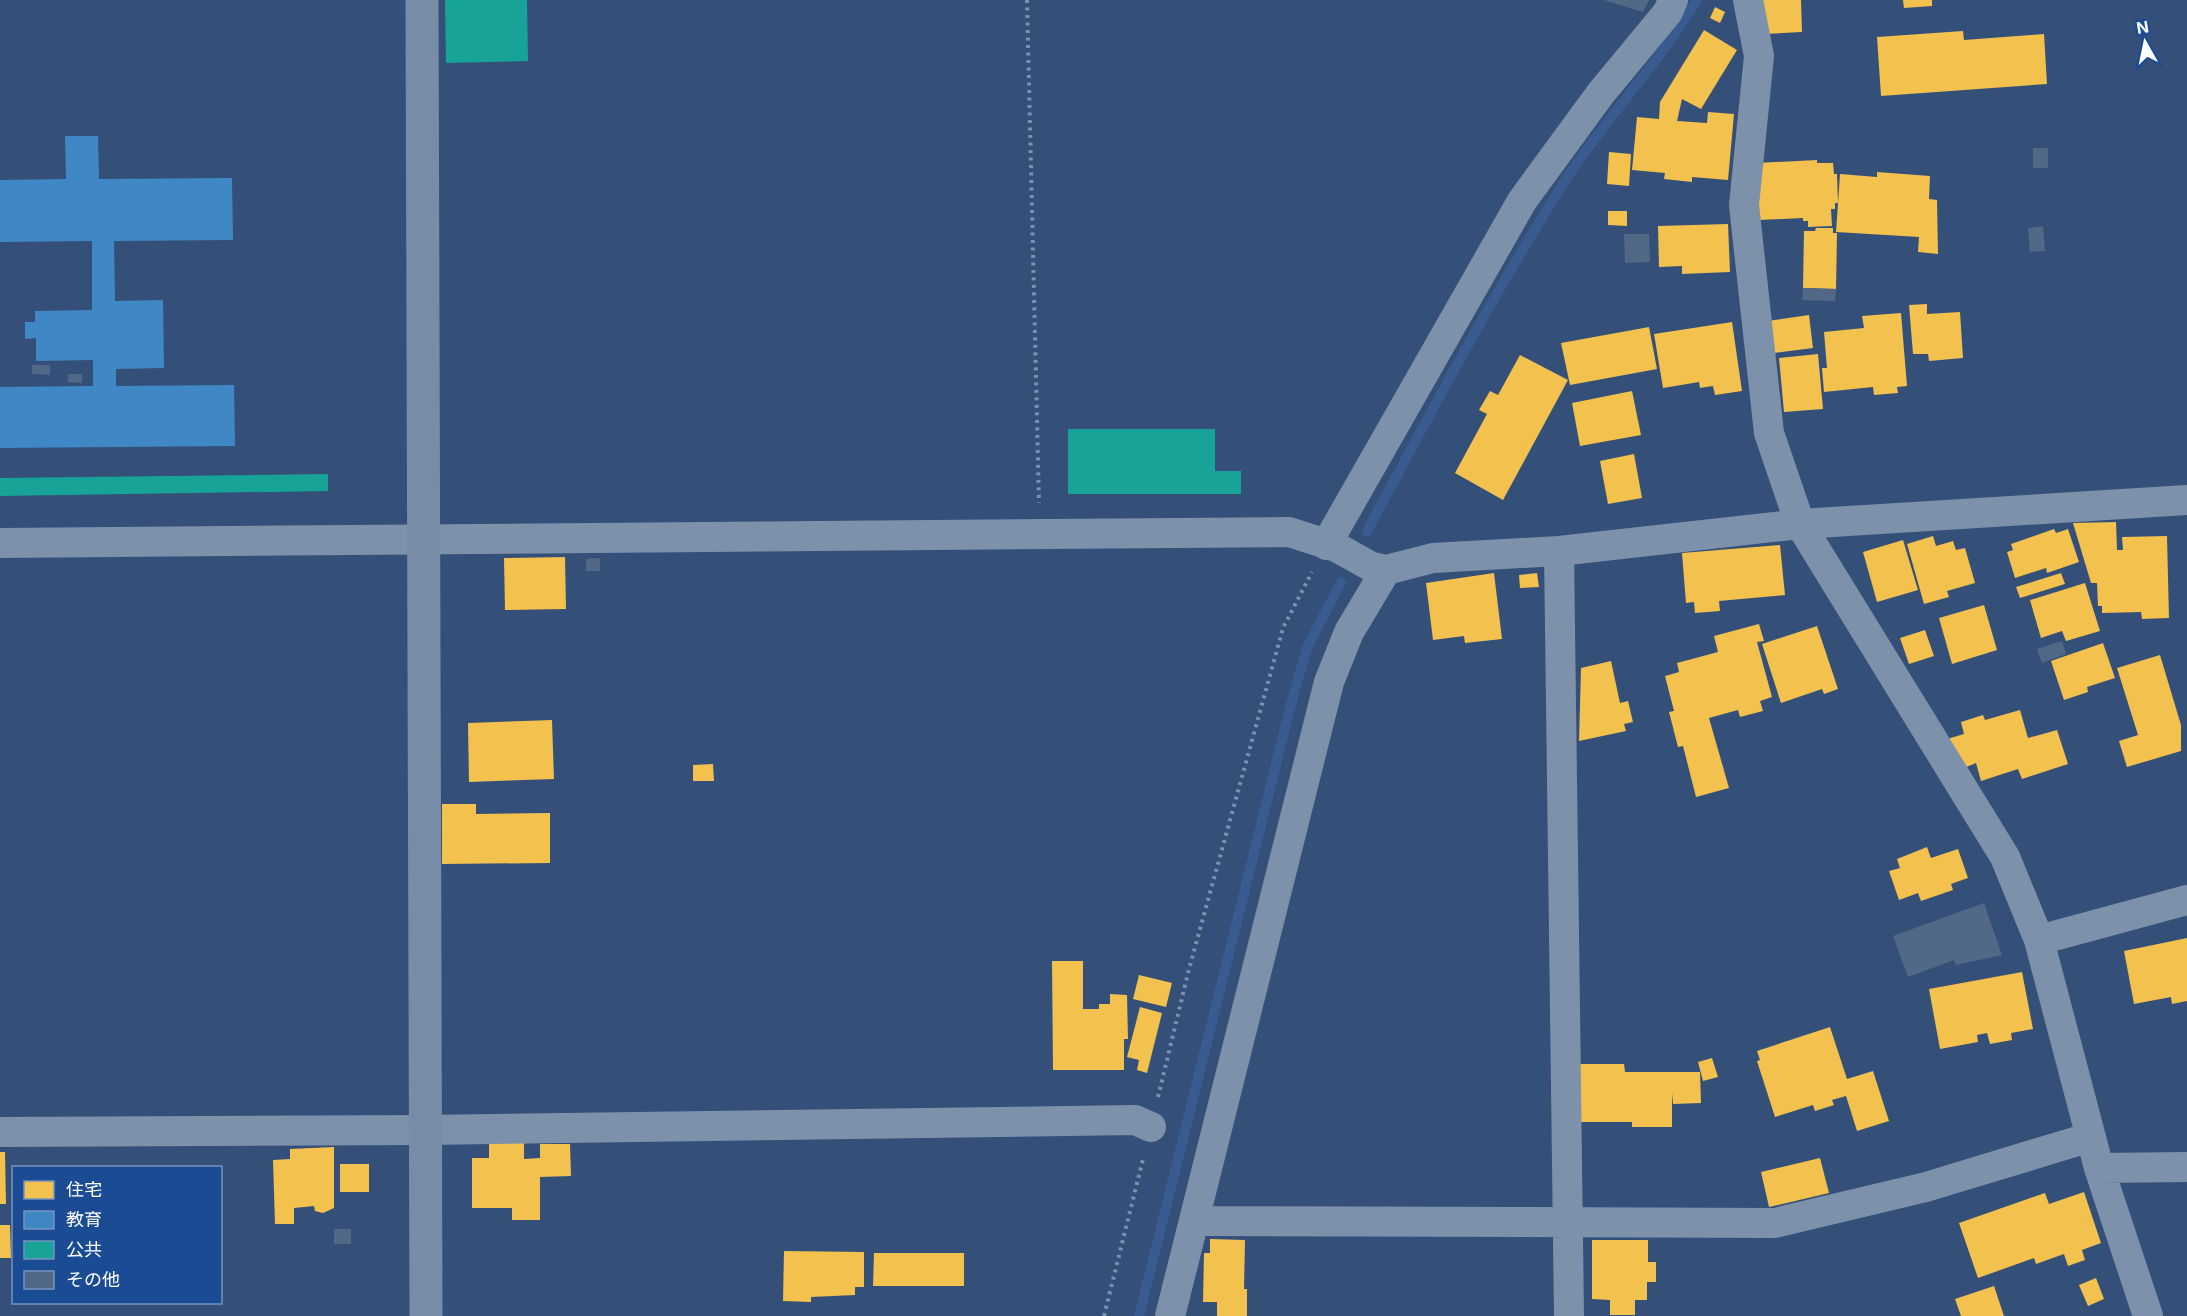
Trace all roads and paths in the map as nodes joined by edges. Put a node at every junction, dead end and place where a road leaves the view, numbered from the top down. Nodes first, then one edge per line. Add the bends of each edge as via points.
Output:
1 (422, 0) edge
2 (1027, 0) edge
3 (1673, 0) edge
4 (1748, 0) edge
5 (2187, 500) edge
6 (1800, 524) junction
7 (1039, 533) junction
8 (422, 537) junction
9 (0, 543) edge
10 (1326, 545) junction
11 (1559, 550) junction
12 (1386, 570) junction
13 (2187, 900) edge
14 (2039, 940) junction
15 (1151, 1127) junction
16 (424, 1131) junction
17 (0, 1132) edge
18 (2091, 1137) junction
19 (2187, 1167) edge
20 (2099, 1168) junction
21 (1195, 1217) junction
22 (1568, 1223) junction
23 (426, 1316) edge
24 (1104, 1316) edge
25 (1170, 1316) edge
26 (1569, 1316) edge
27 (2148, 1316) edge

1 - 8 street
2 - 7 path
3 - 10 street via 1668,12 1601,93 1522,201
4 - 6 street via 1759,56 1744,205 1769,433
5 - 6 street
6 - 11 street
6 - 14 street via 2005,857
7 - 8 street
7 - 10 street via 1289,532
8 - 9 street
8 - 16 street
10 - 12 street
10 - 15 path via 1284,628 1189,969
11 - 12 street via 1433,558
11 - 22 street
12 - 21 street via 1349,632 1329,682
13 - 14 street
14 - 18 street
15 - 16 street via 1135,1120
15 - 24 path
16 - 17 street
16 - 23 street
18 - 20 street
18 - 22 street via 1926,1187 1775,1223
19 - 20 street
20 - 27 street
21 - 22 street via 1209,1221
21 - 25 street
22 - 26 street

